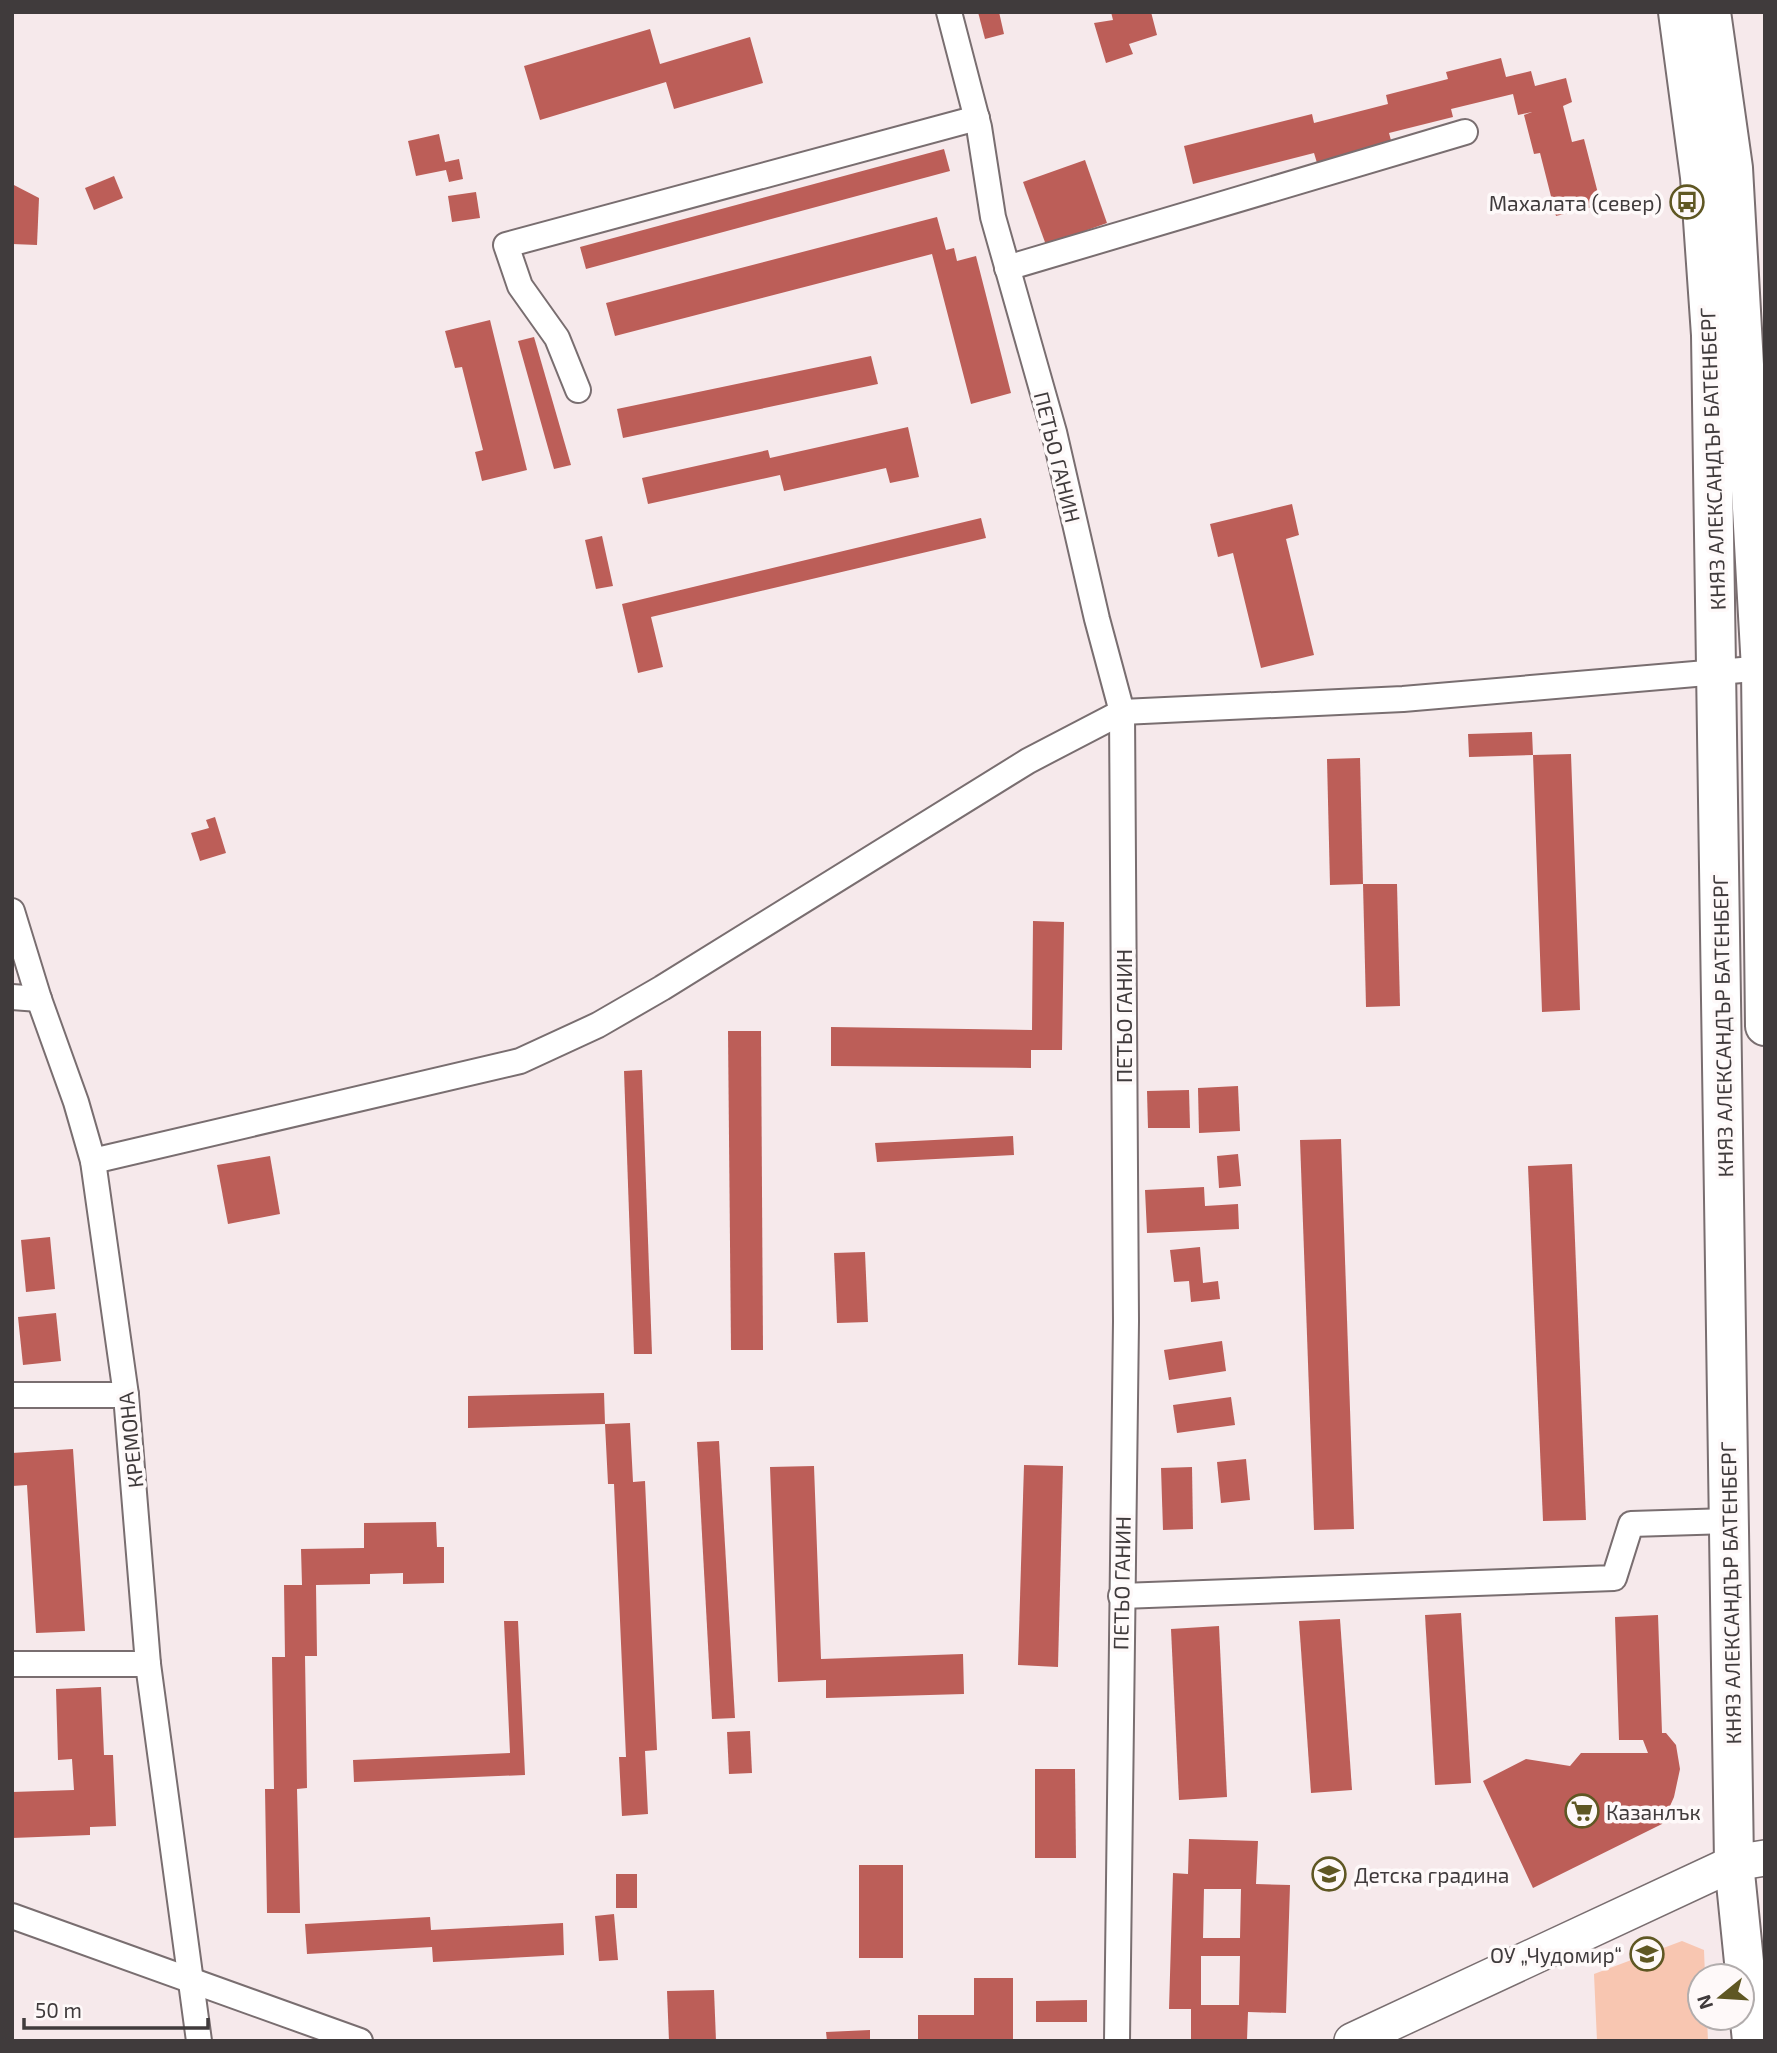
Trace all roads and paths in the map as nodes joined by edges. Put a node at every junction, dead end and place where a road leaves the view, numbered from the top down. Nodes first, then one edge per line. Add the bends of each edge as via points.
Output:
1 (949, 12) edge
2 (1678, 12) edge
3 (1711, 12) edge
4 (977, 118) junction
5 (1465, 132) dead end
6 (1007, 268) junction
7 (578, 390) dead end
8 (1763, 668) edge
9 (1718, 674) junction
10 (1122, 712) junction
11 (12, 911) edge
12 (12, 997) edge
13 (39, 999) junction
14 (1765, 1026) edge
15 (93, 1161) junction
16 (12, 1395) edge
17 (126, 1395) junction
18 (1729, 1521) junction
19 (1121, 1596) junction
20 (12, 1664) edge
21 (148, 1664) junction
22 (1749, 1861) edge
23 (12, 1916) edge
24 (190, 1981) junction
25 (199, 2041) edge
26 (360, 2041) edge
27 (1117, 2041) edge
28 (1352, 2041) edge
29 (1752, 2041) edge

1 - 4 street, ПЕТЬО ГАНИН
2 - 9 main road, КНЯЗ АЛЕКСАНДЪР БАТЕНБЕРГ via 1700,177 1711,335
3 - 8 main road, КНЯЗ АЛЕКСАНДЪР БАТЕНБЕРГ via 1733,168
4 - 6 street, ПЕТЬО ГАНИН via 993,217
4 - 7 street via 506,245 520,286 557,338
5 - 6 street
6 - 10 street, ПЕТЬО ГАНИН via 1054,432
8 - 9 street
8 - 14 main road, КНЯЗ АЛЕКСАНДЪР БАТЕНБЕРГ
9 - 10 street via 1403,699
9 - 18 main road, КНЯЗ АЛЕКСАНДЪР БАТЕНБЕРГ
10 - 15 street via 1028,761 662,988 520,1061
10 - 19 street, ПЕТЬО ГАНИН via 1126,1321
11 - 13 street, КРЕМОНА
12 - 13 street
13 - 15 street, КРЕМОНА
15 - 17 street, КРЕМОНА
16 - 17 street
17 - 21 street, КРЕМОНА
18 - 19 street via 1631,1524 1614,1578
18 - 22 main road, КНЯЗ АЛЕКСАНДЪР БАТЕНБЕРГ
19 - 27 street, ПЕТЬО ГАНИН
20 - 21 street
21 - 24 street, КРЕМОНА
22 - 28 street
22 - 29 main road, КНЯЗ АЛЕКСАНДЪР БАТЕНБЕРГ
23 - 24 street
24 - 25 street, КРЕМОНА
24 - 26 street

